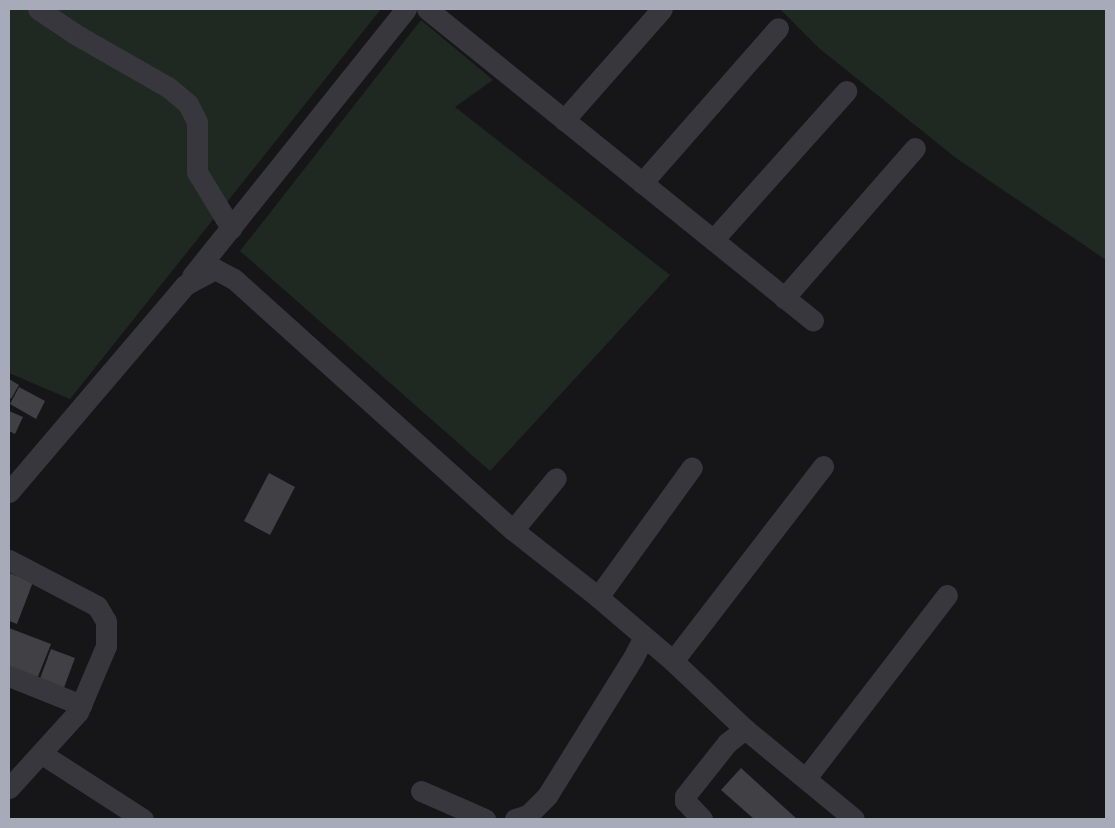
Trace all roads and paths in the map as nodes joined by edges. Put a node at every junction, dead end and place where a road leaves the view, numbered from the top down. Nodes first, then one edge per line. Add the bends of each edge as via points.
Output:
1 (38, 9) edge
2 (406, 9) edge
3 (427, 9) edge
4 (662, 9) edge
5 (778, 28) dead end
6 (846, 91) dead end
7 (564, 120) junction
8 (915, 148) dead end
9 (642, 183) junction
10 (231, 228) junction
11 (713, 240) junction
12 (185, 285) junction
13 (784, 298) junction
14 (813, 321) dead end
15 (823, 466) dead end
16 (692, 467) dead end
17 (556, 478) dead end
18 (9, 492) edge
19 (513, 530) junction
20 (9, 560) edge
21 (947, 595) dead end
22 (598, 597) junction
23 (643, 638) junction
24 (673, 661) junction
25 (9, 676) edge
26 (81, 705) junction
27 (745, 729) junction
28 (42, 754) junction
29 (806, 778) junction
30 (11, 782) edge
31 (421, 791) dead end
32 (143, 819) edge
33 (485, 819) edge
34 (515, 819) edge
35 (702, 819) edge
36 (854, 819) edge

1 - 10 street via 168,87 188,104 196,122 197,172
2 - 10 street
3 - 7 street
4 - 7 street
5 - 9 street
6 - 11 street
7 - 9 street
8 - 13 street
9 - 11 street
10 - 12 street
11 - 13 street
12 - 18 street
12 - 19 street via 215,269 234,279
13 - 14 street
15 - 24 street
16 - 22 street
17 - 19 street
19 - 22 street
20 - 26 street via 97,606 106,620 106,646
21 - 29 street
22 - 23 street
23 - 24 street
23 - 34 street via 547,796 528,815
24 - 27 street
25 - 26 street
26 - 28 street
27 - 29 street
27 - 35 street via 727,743 685,796 685,801
28 - 30 street
28 - 32 street
29 - 36 street
31 - 33 street

